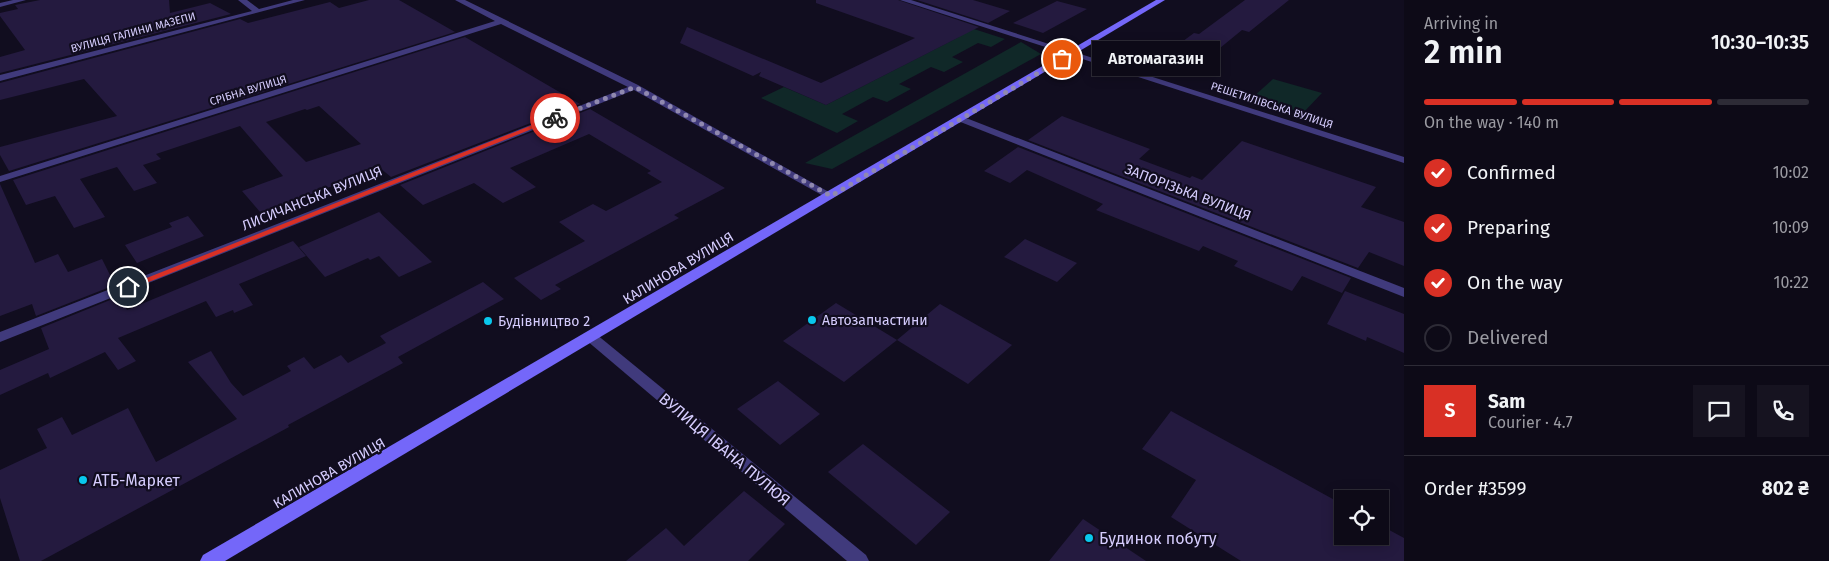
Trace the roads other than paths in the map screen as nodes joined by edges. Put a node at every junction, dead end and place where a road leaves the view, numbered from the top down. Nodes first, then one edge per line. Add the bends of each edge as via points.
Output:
1 (22, 0) edge
2 (242, 0) edge
3 (301, 0) edge
4 (459, 0) edge
5 (904, 0) edge
6 (1161, 0) edge
7 (0, 5) edge
8 (257, 11) junction
9 (502, 22) junction
10 (1074, 53) junction
11 (0, 78) edge
12 (635, 87) junction
13 (961, 119) junction
14 (1404, 160) edge
15 (0, 179) edge
16 (831, 196) junction
17 (1404, 293) edge
18 (0, 337) edge
19 (591, 337) junction
20 (209, 561) edge
21 (860, 561) edge

1 - 7 street
2 - 8 street
3 - 8 street, ВУЛИЦЯ ГАЛИНИ МАЗЕПИ
4 - 9 street
5 - 10 street, РЕШЕТИЛІВСЬКА ВУЛИЦЯ
6 - 10 main road, КАЛИНОВА ВУЛИЦЯ
8 - 11 street, ВУЛИЦЯ ГАЛИНИ МАЗЕПИ
9 - 12 street
9 - 15 street, СРІБНА ВУЛИЦЯ
10 - 13 main road, КАЛИНОВА ВУЛИЦЯ
10 - 14 street, РЕШЕТИЛІВСЬКА ВУЛИЦЯ
12 - 16 street
12 - 18 street, ЛИСИЧАНСЬКА ВУЛИЦЯ
13 - 16 main road, КАЛИНОВА ВУЛИЦЯ
13 - 17 street, ЗАПОРІЗЬКА ВУЛИЦЯ
16 - 19 main road, КАЛИНОВА ВУЛИЦЯ
19 - 20 main road, КАЛИНОВА ВУЛИЦЯ
19 - 21 street, ВУЛИЦЯ ІВАНА ПУЛЮЯ

